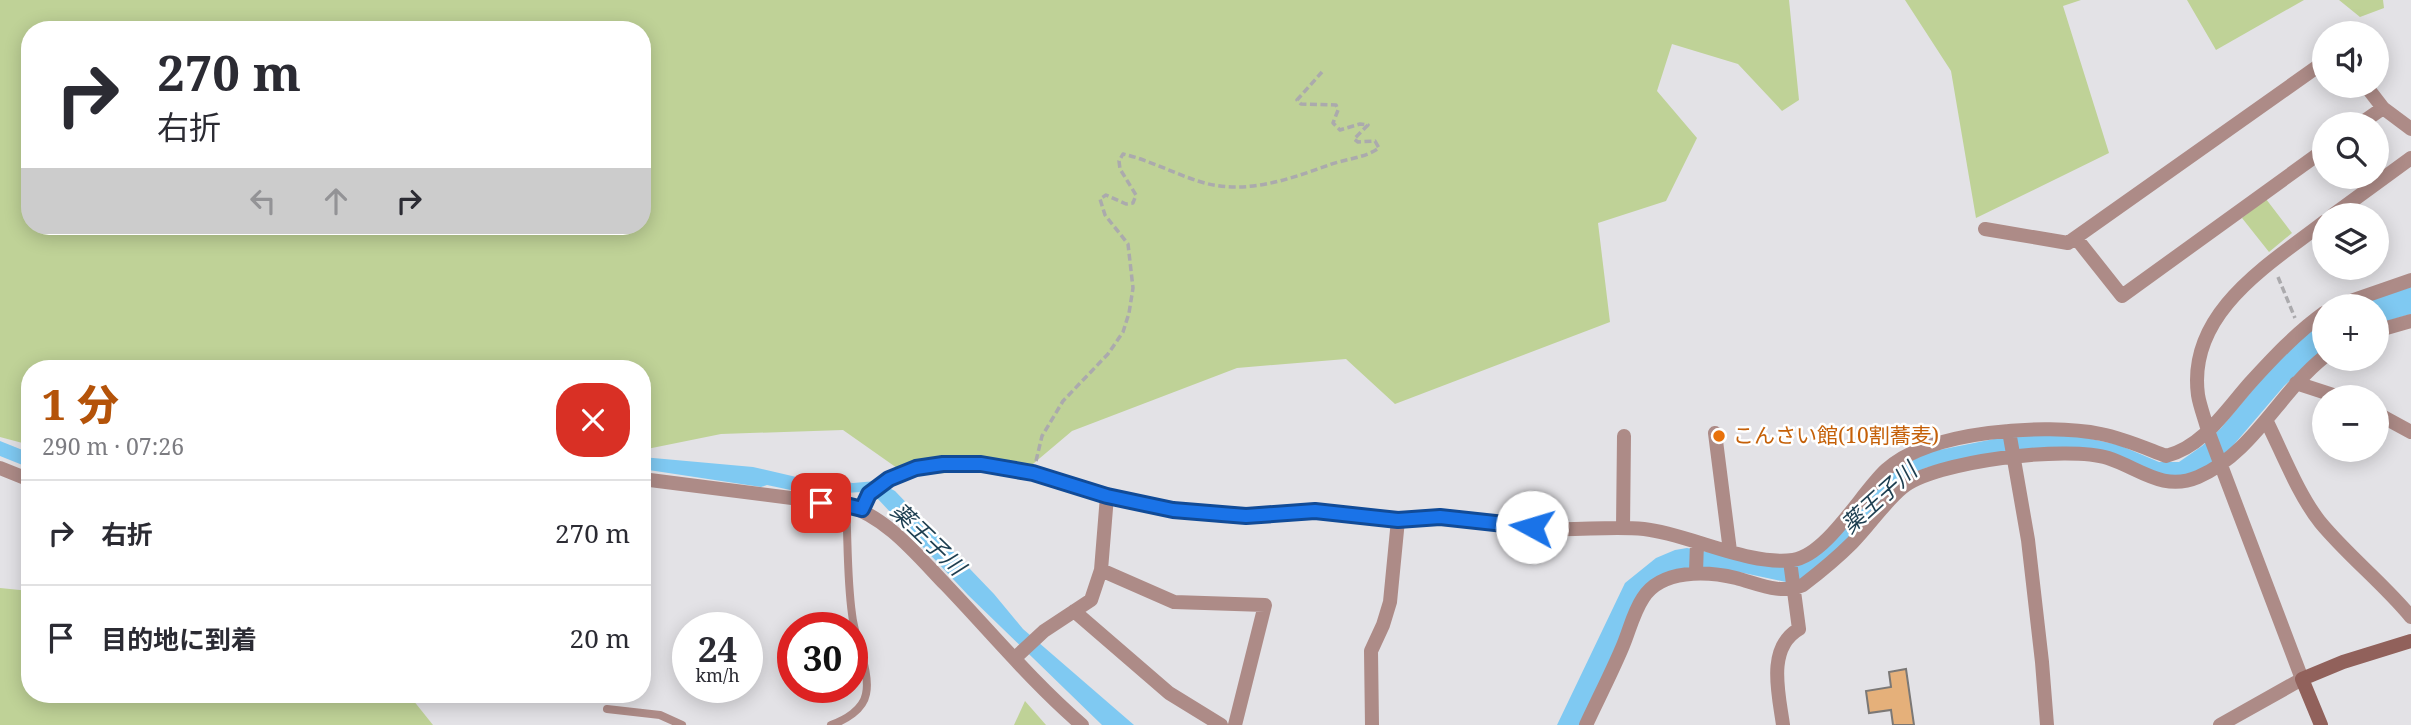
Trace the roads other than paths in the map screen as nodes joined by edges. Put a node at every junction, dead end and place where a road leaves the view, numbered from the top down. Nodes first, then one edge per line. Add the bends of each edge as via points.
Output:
1 (2312, 71) edge
2 (2375, 98) edge
3 (2383, 108) junction
4 (2377, 112) edge
5 (2411, 129) edge
6 (2411, 158) edge
7 (2312, 159) edge
8 (2349, 203) edge
9 (1985, 229) dead end
10 (2312, 231) edge
11 (2076, 239) junction
12 (2411, 279) edge
13 (2369, 294) edge
14 (2411, 321) edge
15 (2312, 322) edge
16 (2389, 327) edge
17 (2312, 369) edge
18 (2297, 383) junction
19 (2312, 388) edge
20 (2389, 420) edge
21 (2266, 421) junction
22 (2009, 431) junction
23 (2208, 431) junction
24 (2411, 432) edge
25 (1715, 433) dead end
26 (1623, 436) dead end
27 (1938, 443) junction
28 (2014, 458) junction
29 (2221, 465) junction
30 (0, 468) edge
31 (1945, 468) junction
32 (21, 476) edge
33 (651, 480) edge
34 (1107, 496) junction
35 (846, 505) junction
36 (862, 509) junction
37 (1398, 520) junction
38 (1623, 528) junction
39 (1836, 529) junction
40 (1697, 542) junction
41 (1851, 544) junction
42 (1730, 551) junction
43 (1790, 561) junction
44 (1101, 570) junction
45 (1696, 572) junction
46 (1794, 589) junction
47 (1074, 611) junction
48 (2411, 617) edge
49 (2411, 641) edge
50 (1015, 658) junction
51 (2302, 679) junction
52 (607, 709) dead end
53 (682, 725) edge
54 (831, 725) edge
55 (1082, 725) edge
56 (1221, 725) edge
57 (1235, 725) edge
58 (1372, 725) edge
59 (1586, 725) edge
60 (1783, 725) edge
61 (2047, 725) edge
62 (2220, 725) edge
63 (2321, 725) edge

1 - 11 street
2 - 3 street
3 - 4 street
3 - 5 street
6 - 8 street
7 - 11 street via 2122,296
9 - 11 street via 2068,243
10 - 23 street via 2247,281 2207,334 2200,354 2198,395
12 - 13 street
14 - 16 street
15 - 23 street
17 - 18 street
18 - 19 street
18 - 21 street
20 - 24 street
21 - 29 street
21 - 48 street via 2309,506
22 - 23 street via 2072,429 2105,434 2166,456
22 - 27 street
22 - 28 street
23 - 29 street
25 - 42 street
26 - 38 street
27 - 31 street
27 - 39 street via 1903,457 1886,470
28 - 29 street via 2083,452 2109,458 2158,481 2179,482
28 - 31 street
28 - 61 street via 2028,540
29 - 51 street
30 - 32 street
31 - 41 street via 1903,487
33 - 35 street
34 - 36 street via 1033,473 981,464 943,464 889,479 869,494
34 - 37 street via 1173,510 1246,516 1315,511
34 - 44 street
35 - 36 street
35 - 54 lane via 852,614 866,696 856,712
36 - 50 street via 920,558
37 - 38 street via 1440,517 1555,529
37 - 58 street via 1390,602 1371,651
38 - 40 street
39 - 41 street
39 - 43 street via 1803,558
40 - 42 street
40 - 45 street
41 - 46 street
42 - 43 street
43 - 46 street
44 - 47 street via 1091,600
44 - 57 street via 1174,602 1265,605
45 - 46 street via 1771,589
45 - 59 street via 1663,581 1642,598
46 - 60 street via 1799,629 1790,635 1776,676
47 - 50 street
47 - 56 street via 1169,693
49 - 51 street
50 - 55 street
51 - 62 street
51 - 63 street
52 - 53 lane via 660,715

